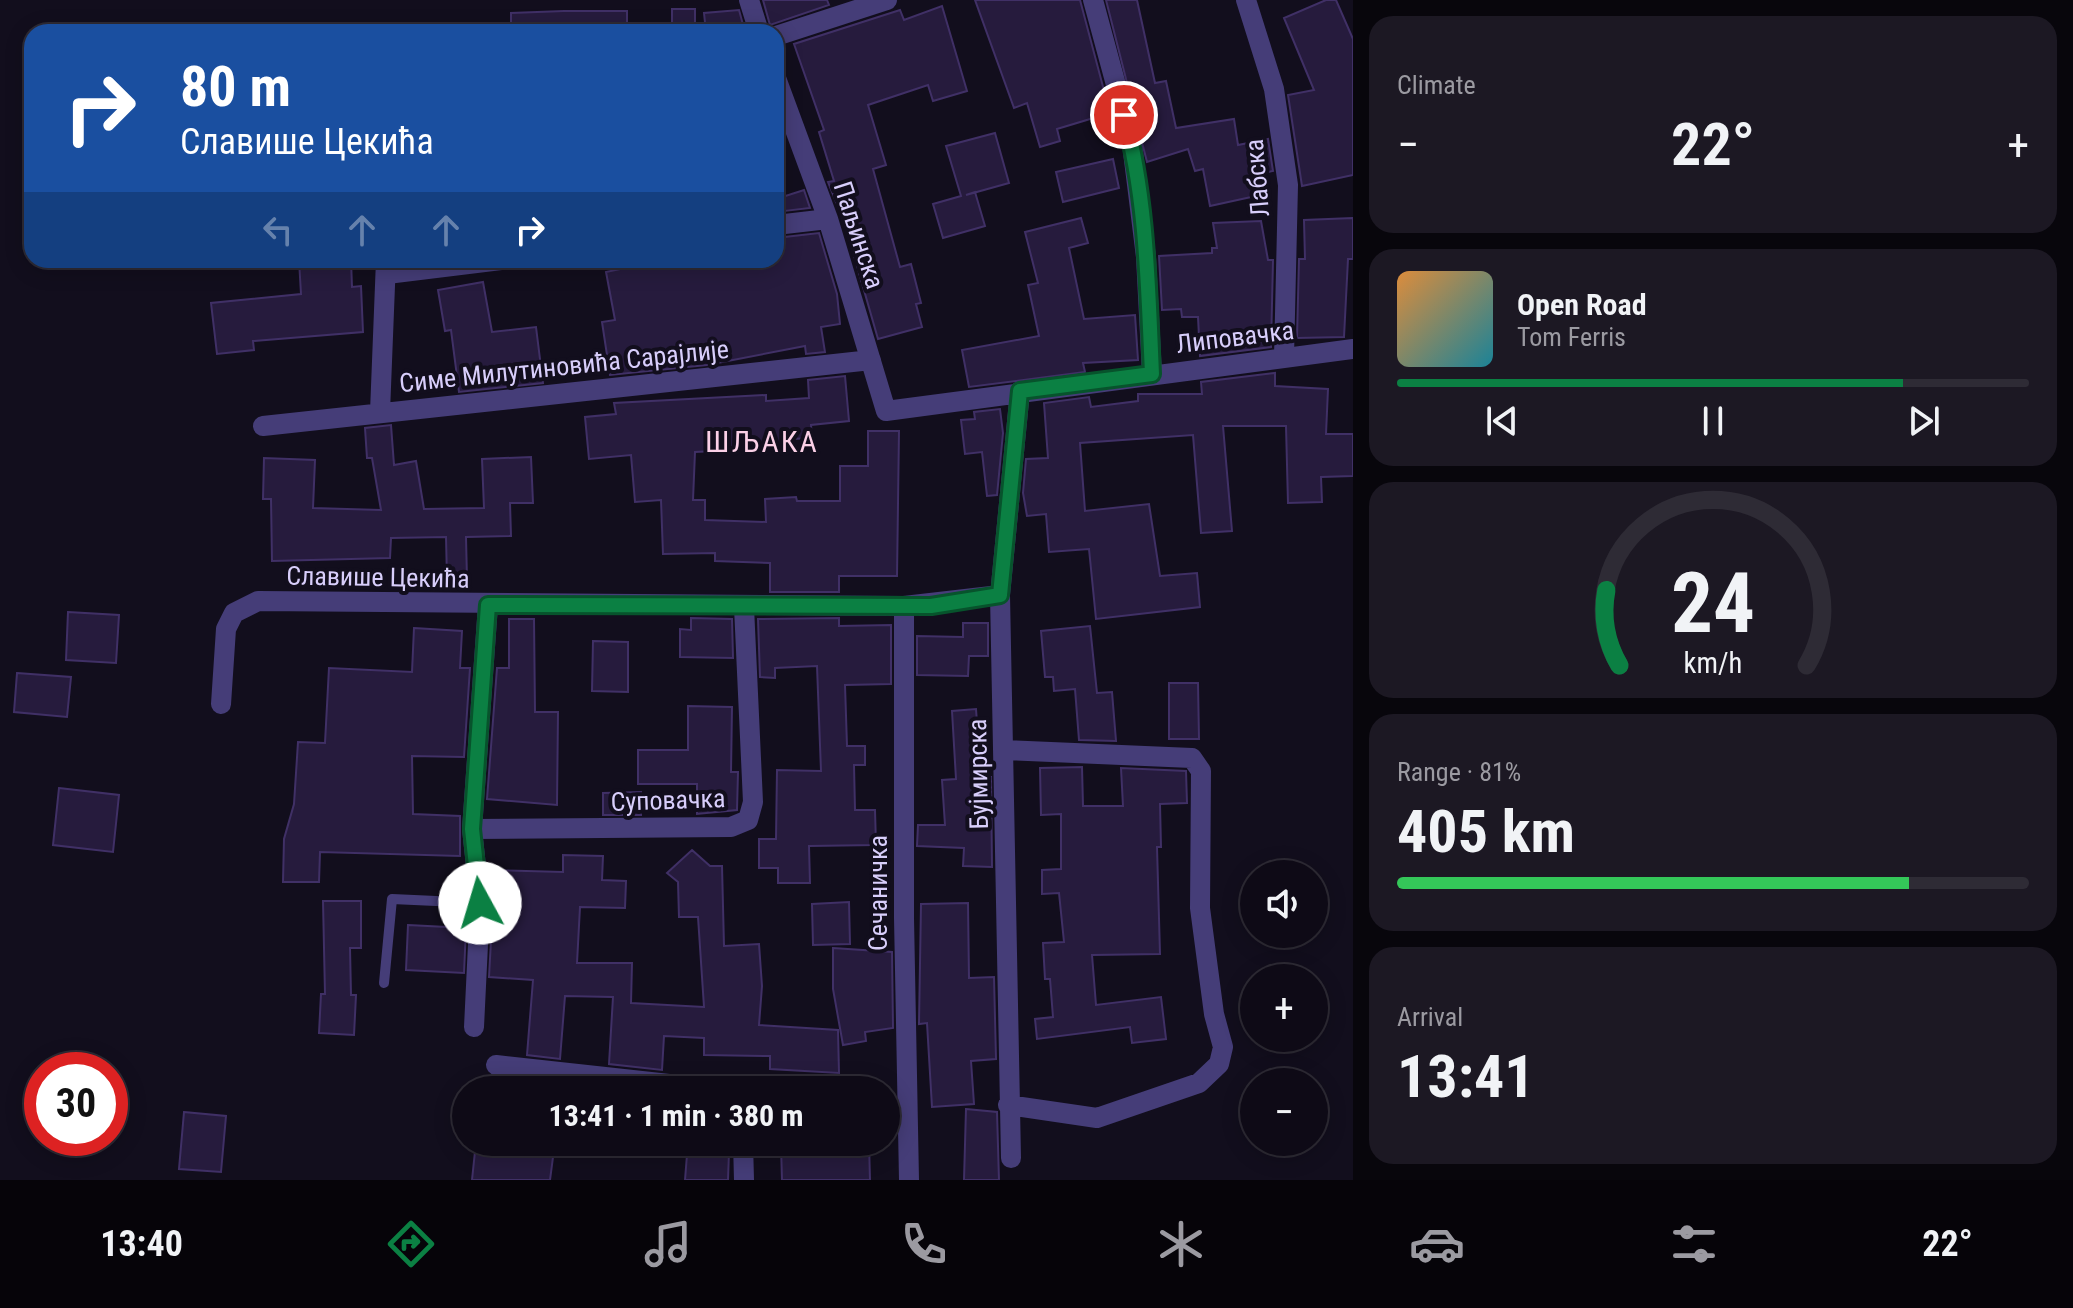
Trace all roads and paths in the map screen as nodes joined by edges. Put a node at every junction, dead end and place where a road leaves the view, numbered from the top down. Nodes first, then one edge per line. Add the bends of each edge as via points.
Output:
1 (749, 0) edge
2 (887, 0) edge
3 (1093, 0) edge
4 (1246, 0) edge
5 (756, 24) edge
6 (784, 33) edge
7 (784, 100) edge
8 (828, 219) junction
9 (784, 224) edge
10 (386, 268) edge
11 (1353, 349) edge
12 (1284, 357) junction
13 (871, 360) junction
14 (1152, 374) junction
15 (1020, 391) junction
16 (886, 411) joint
17 (380, 412) junction
18 (263, 426) dead end
19 (1000, 595) junction
20 (488, 605) junction
21 (904, 606) junction
22 (744, 607) junction
23 (221, 704) dead end
24 (1004, 750) junction
25 (472, 829) junction
26 (480, 903) junction
27 (384, 983) dead end
28 (474, 1027) dead end
29 (496, 1065) dead end
30 (596, 1076) edge
31 (1008, 1105) junction
32 (743, 1156) edge
33 (1011, 1158) dead end
34 (744, 1180) edge
35 (909, 1180) edge

1 - 5 street
2 - 6 street
3 - 14 street via 1132,144 1146,257
4 - 12 street, Лабска via 1274,89 1288,185
7 - 8 street, Паљинска
8 - 9 street
8 - 13 street, Паљинска
10 - 17 street
11 - 12 street, Липовачка
12 - 14 street, Липовачка
13 - 16 street, Паљинска
13 - 17 street, Симе Милутиновића Сарајлије
14 - 15 street, Липовачка
15 - 16 street, Липовачка
15 - 19 street, Бујмирска
17 - 18 street, Симе Милутиновића Сарајлије
19 - 21 street, Славише Цекића
19 - 24 street, Бујмирска
20 - 22 street, Славише Цекића
20 - 23 street, Славише Цекића via 258,601 234,613 226,629
20 - 25 street
21 - 22 street, Славише Цекића
21 - 35 street, Сечаничка
22 - 25 street, Суповачка via 753,802 748,820 731,827
24 - 31 street, Бујмирска
24 - 31 street via 1192,758 1201,771 1200,908 1223,1047 1219,1064 1199,1083 1097,1118
25 - 26 street
26 - 27 lane via 392,899
26 - 28 street
29 - 30 street
31 - 33 street, Бујмирска
32 - 34 street

